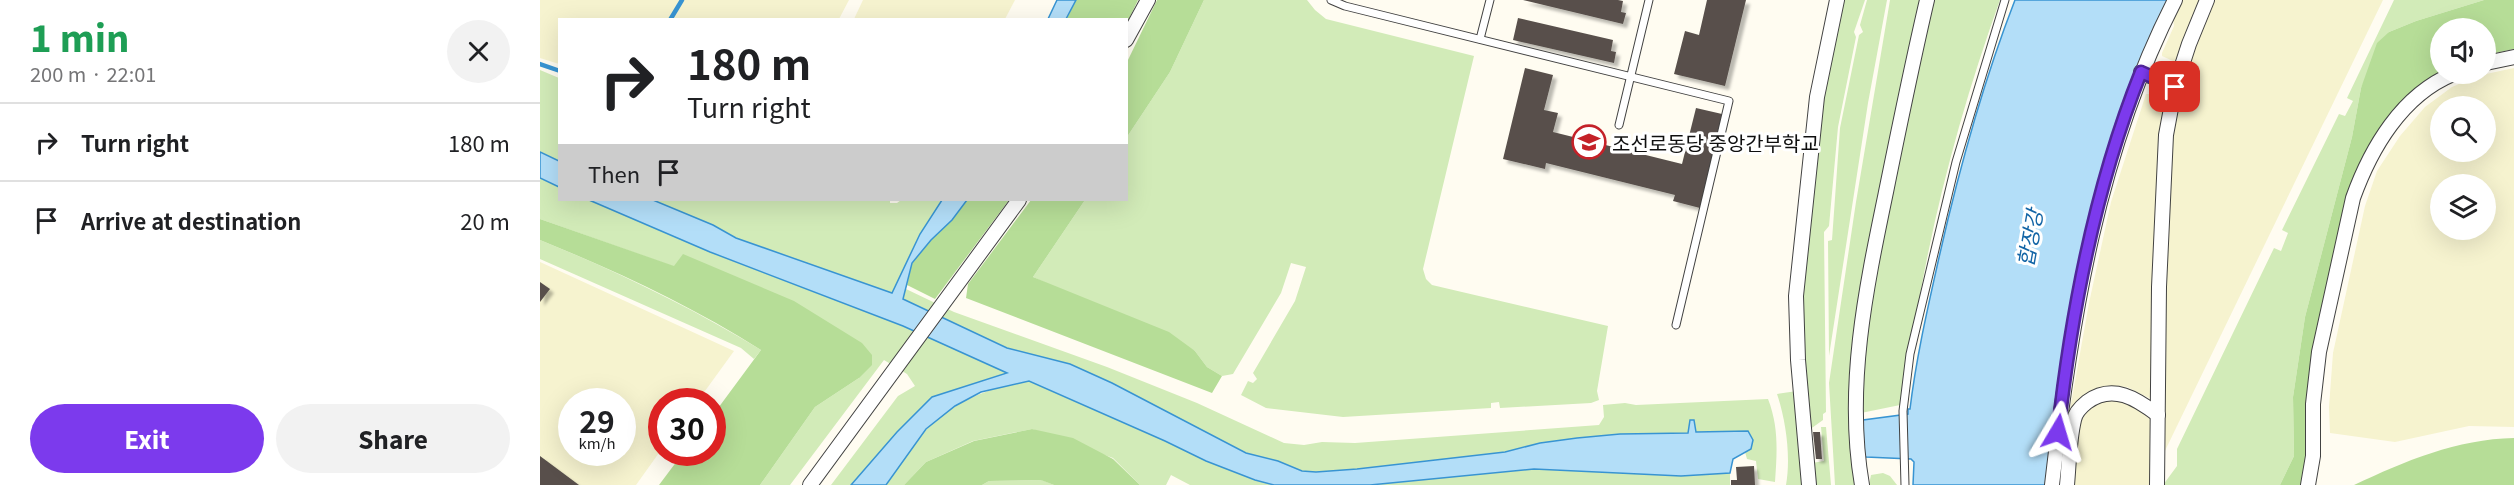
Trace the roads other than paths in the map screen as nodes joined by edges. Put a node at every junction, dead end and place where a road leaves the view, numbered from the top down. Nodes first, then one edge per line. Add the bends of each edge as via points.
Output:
1 (1148, 0) edge
2 (1331, 0) edge
3 (1490, 0) edge
4 (1649, 0) edge
5 (1837, 0) edge
6 (1927, 0) edge
7 (2005, 0) edge
8 (2175, 0) edge
9 (2207, 0) edge
10 (1128, 36) edge
11 (1480, 39) junction
12 (2514, 57) edge
13 (2496, 61) edge
14 (2141, 72) junction
15 (1630, 77) junction
16 (2434, 84) edge
17 (2175, 87) junction
18 (1619, 124) dead end
19 (1018, 201) edge
20 (1676, 325) dead end
21 (2158, 416) junction
22 (2074, 418) junction
23 (2058, 432) junction
24 (810, 485) edge
25 (1809, 485) edge
26 (1862, 485) edge
27 (1905, 485) edge
28 (2052, 485) edge
29 (2067, 485) edge
30 (2157, 485) edge
31 (2308, 485) edge

1 - 10 street
2 - 11 lane
3 - 11 lane
4 - 15 lane
5 - 25 street via 1816,97 1796,296
6 - 26 street via 1862,320 1855,411
7 - 27 lane via 1956,162 1910,354 1903,411
8 - 14 street
9 - 17 street
11 - 15 lane
12 - 13 street
14 - 17 street
14 - 23 street via 2092,232
15 - 18 lane
15 - 20 lane via 1729,101
16 - 31 street via 2386,130 2353,198 2319,352
17 - 21 street via 2163,163
19 - 24 street
21 - 22 street via 2134,397 2107,393 2095,396
21 - 30 street
22 - 23 street
22 - 29 street
23 - 28 street

